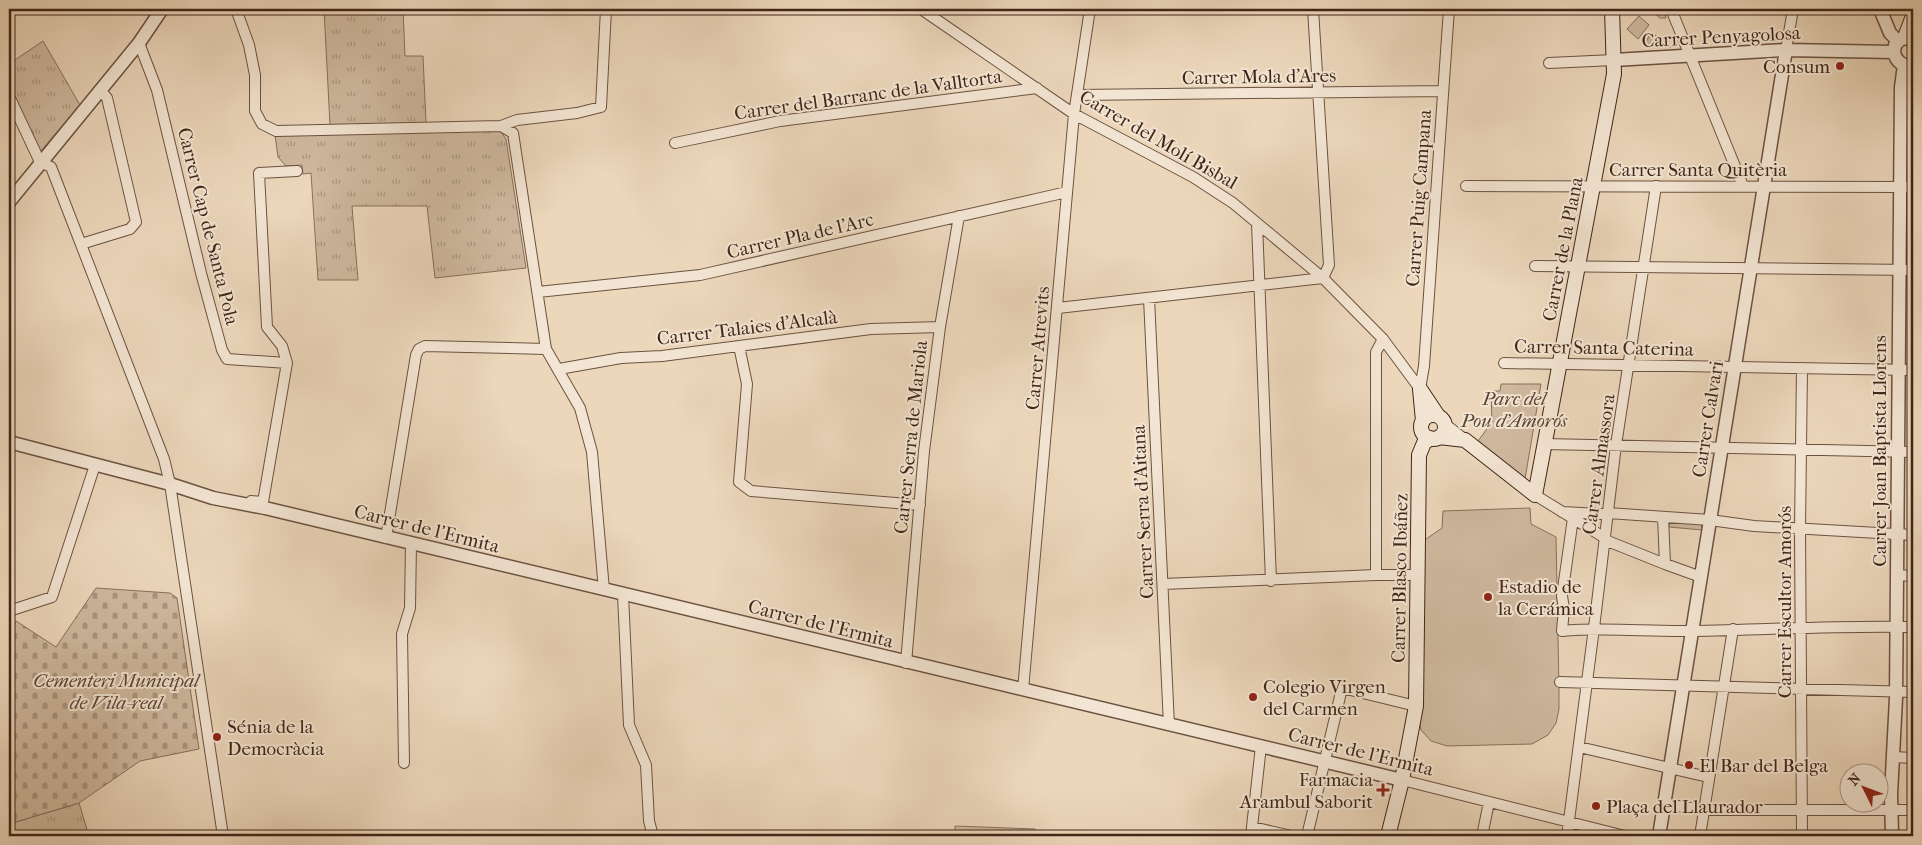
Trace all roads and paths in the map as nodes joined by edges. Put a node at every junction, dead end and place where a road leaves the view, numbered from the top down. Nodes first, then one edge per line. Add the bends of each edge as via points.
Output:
1 (162, 9) edge
2 (236, 9) edge
3 (606, 9) edge
4 (921, 9) edge
5 (1090, 9) edge
6 (1313, 9) edge
7 (1449, 9) edge
8 (1612, 9) edge
9 (1671, 9) edge
10 (1793, 9) edge
11 (1880, 9) edge
12 (1913, 16) edge
13 (1902, 42) edge
14 (139, 43) junction
15 (1786, 50) junction
16 (1690, 56) junction
17 (1614, 60) junction
18 (1549, 63) dead end
19 (1909, 65) edge
20 (1037, 88) junction
21 (100, 90) junction
22 (1442, 91) junction
23 (1318, 93) junction
24 (1077, 95) junction
25 (9, 96) edge
26 (1074, 114) junction
27 (501, 126) junction
28 (675, 143) dead end
29 (40, 162) junction
30 (296, 171) dead end
31 (1593, 185) junction
32 (1466, 186) dead end
33 (1656, 186) junction
34 (1743, 186) junction
35 (1763, 186) junction
36 (1907, 187) edge
37 (1067, 192) junction
38 (9, 202) edge
39 (960, 216) junction
40 (1257, 223) junction
41 (81, 244) junction
42 (1535, 266) dead end
43 (1578, 267) junction
44 (1642, 268) junction
45 (1750, 268) junction
46 (1900, 270) junction
47 (1913, 270) edge
48 (1323, 278) junction
49 (1260, 285) junction
50 (538, 292) junction
51 (1149, 298) junction
52 (1058, 308) junction
53 (940, 328) junction
54 (1383, 339) junction
55 (740, 346) junction
56 (546, 349) junction
57 (287, 363) junction
58 (1504, 363) dead end
59 (1559, 364) junction
60 (1629, 365) junction
61 (1734, 366) junction
62 (1802, 368) junction
63 (559, 369) junction
64 (1899, 370) junction
65 (1913, 370) edge
66 (1420, 389) junction
67 (1442, 420) junction
68 (1423, 421) junction
69 (1435, 438) junction
70 (1465, 440) junction
71 (9, 442) edge
72 (1544, 444) junction
73 (1616, 446) junction
74 (1721, 448) junction
75 (1802, 450) junction
76 (1898, 452) junction
77 (1913, 452) edge
78 (95, 465) junction
79 (170, 484) junction
80 (1535, 495) junction
81 (213, 498) junction
82 (920, 505) junction
83 (1562, 512) junction
84 (1608, 513) junction
85 (1663, 517) junction
86 (1573, 518) junction
87 (1710, 520) junction
88 (1800, 530) junction
89 (1898, 534) junction
90 (1913, 535) edge
91 (386, 538) junction
92 (1605, 539) junction
93 (410, 544) junction
94 (1665, 564) junction
95 (1376, 575) junction
96 (1417, 575) junction
97 (1897, 575) junction
98 (1913, 576) edge
99 (1701, 577) junction
100 (1271, 581) junction
101 (1163, 584) junction
102 (604, 590) junction
103 (623, 595) junction
104 (9, 611) edge
105 (1897, 626) junction
106 (1802, 627) junction
107 (1913, 627) edge
108 (1594, 628) junction
109 (1733, 629) junction
110 (1691, 631) junction
111 (906, 663) junction
112 (1560, 682) dead end
113 (1587, 682) junction
114 (1683, 684) junction
115 (1724, 687) junction
116 (1802, 688) junction
117 (1023, 690) junction
118 (1896, 690) junction
119 (1913, 692) edge
120 (1416, 706) junction
121 (1169, 725) junction
122 (1261, 746) junction
123 (1579, 746) junction
124 (1893, 757) junction
125 (1913, 758) edge
126 (1325, 762) junction
127 (404, 764) dead end
128 (1670, 768) junction
129 (1708, 777) junction
130 (1402, 780) junction
131 (1489, 802) junction
132 (1664, 804) junction
133 (1892, 809) junction
134 (1704, 810) junction
135 (1802, 810) junction
136 (1913, 810) edge
137 (1569, 822) junction
138 (1252, 832) edge
139 (223, 836) edge
140 (653, 836) edge
141 (1292, 836) edge
142 (1307, 836) edge
143 (1388, 836) edge
144 (1482, 836) edge
145 (1567, 836) edge
146 (1625, 836) edge
147 (1659, 836) edge
148 (1700, 836) edge
149 (1802, 836) edge
150 (1892, 836) edge

1 - 14 street
2 - 27 street via 255,75 255,111 262,124 276,131
3 - 27 street via 601,107 517,120
4 - 20 street, Carrer del Molí Bisbal
5 - 24 street, Carrer Atrevits
6 - 23 street
7 - 22 street, Carrer Puig Campana
8 - 17 main road, Carrer de la Plana
9 - 16 street
10 - 15 street, Carrer Calvari
11 - 13 street via 1890,33
12 - 13 main road
13 - 15 street, Carrer Penyagolosa
13 - 19 street via 1897,60
14 - 21 street
14 - 57 street, Carrer Cap de Santa Pola via 157,90 222,350 227,359
15 - 16 street, Carrer Penyagolosa
15 - 35 street, Carrer Calvari
16 - 17 street, Carrer Penyagolosa
16 - 34 street
17 - 18 street, Carrer Penyagolosa
17 - 31 main road, Carrer de la Plana
19 - 36 street, Carrer Joan Baptista Llorens via 1901,87
20 - 26 street, Carrer del Molí Bisbal
20 - 28 street, Carrer del Barranc de la Valltorta via 780,121
21 - 29 street
21 - 41 street via 107,98 136,222 130,229
22 - 23 street, Carrer Mola d'Ares
22 - 66 street, Carrer Puig Campana via 1425,356
23 - 24 street, Carrer Mola d'Ares
23 - 48 street via 1329,265
24 - 26 street, Carrer Atrevits
25 - 29 street
26 - 37 street, Carrer Atrevits
26 - 40 street, Carrer del Molí Bisbal via 1192,177
27 - 50 street via 512,133
29 - 38 street
29 - 41 street via 51,167
30 - 57 street via 259,173 267,327 282,346
31 - 32 street, Carrer Santa Quitèria
31 - 33 street, Carrer Santa Quitèria
31 - 43 main road, Carrer de la Plana
33 - 34 street, Carrer Santa Quitèria
33 - 44 street, Carrer Almassora
34 - 35 street, Carrer Santa Quitèria
35 - 36 street, Carrer Santa Quitèria
35 - 45 street, Carrer Calvari
36 - 46 street, Carrer Joan Baptista Llorens
37 - 39 street, Carrer Pla de l'Arc
37 - 52 street, Carrer Atrevits
39 - 50 street, Carrer Pla de l'Arc via 700,276
39 - 53 street, Carrer Serra de Mariola
40 - 48 street, Carrer del Molí Bisbal
40 - 49 street
41 - 79 street via 164,459
42 - 43 street
43 - 44 street
43 - 59 main road, Carrer de la Plana
44 - 45 street
44 - 60 street, Carrer Almassora
45 - 46 street
45 - 61 street, Carrer Calvari
46 - 47 street
46 - 64 street, Carrer Joan Baptista Llorens
48 - 49 street
48 - 54 street, Carrer del Molí Bisbal
49 - 51 street
49 - 100 street
50 - 56 street
51 - 52 street
51 - 101 street, Carrer Serra d'Aitana
52 - 117 street, Carrer Atrevits
53 - 55 street, Carrer Talaies d'Alcalà via 871,329
53 - 82 street, Carrer Serra de Mariola
54 - 66 street, Carrer del Molí Bisbal
54 - 95 street via 1376,352
55 - 63 street, Carrer Talaies d'Alcalà via 621,358
55 - 82 street via 747,384 739,482 751,491
56 - 63 street
56 - 91 street via 425,346 417,352
57 - 81 street via 262,502
58 - 59 street, Carrer Santa Caterina
59 - 60 street, Carrer Santa Caterina
59 - 72 main road, Carrer de la Plana
60 - 61 street, Carrer Santa Caterina
60 - 73 street, Carrer Almassora
61 - 62 street, Carrer Santa Caterina
61 - 74 street, Carrer Calvari
62 - 64 street, Carrer Santa Caterina
62 - 75 street, Carrer Escultor Amorós
63 - 102 street via 580,408 592,452
64 - 65 street, Carrer Santa Caterina
64 - 76 street, Carrer Joan Baptista Llorens
66 - 67 main road, Carrer del Molí Bisbal
66 - 68 main road
67 - 68 main road via 1428,416
67 - 69 main road via 1444,431
67 - 70 street, Carrer del Molí Bisbal
68 - 69 main road via 1423,431
69 - 70 main road
69 - 96 main road, Carrer Blasco Ibáñez via 1424,442 1419,455
70 - 80 main road, Carrer del Molí Bisbal
71 - 78 street, Carrer de l'Ermita
72 - 73 street
72 - 80 main road, Carrer de la Plana
73 - 74 street
73 - 84 street, Carrer Almassora
74 - 75 street
74 - 87 street, Carrer Calvari
75 - 76 street
75 - 88 street, Carrer Escultor Amorós
76 - 77 street
76 - 89 street, Carrer Joan Baptista Llorens
78 - 79 street, Carrer de l'Ermita
78 - 104 street via 52,597
79 - 81 street, Carrer de l'Ermita
79 - 139 street
80 - 83 street, Carrer del Molí Bisbal
81 - 91 street, Carrer de l'Ermita
82 - 111 street, Carrer Serra de Mariola
83 - 84 street
83 - 86 street, Carrer del Molí Bisbal
84 - 85 street
84 - 92 street, Carrer Almassora
85 - 87 street
85 - 94 street
86 - 92 street, Carrer del Molí Bisbal
86 - 108 street via 1562,596 1562,631
87 - 88 street
87 - 99 street, Carrer Calvari
88 - 89 street
88 - 106 street, Carrer Escultor Amorós
89 - 90 street
89 - 97 street, Carrer Joan Baptista Llorens
91 - 93 street, Carrer de l'Ermita
92 - 94 street, Carrer del Molí Bisbal
92 - 108 street, Carrer Almassora
93 - 102 street, Carrer de l'Ermita
93 - 127 street via 410,608 402,634
94 - 99 street, Carrer del Molí Bisbal
95 - 96 street
95 - 100 street
96 - 120 main road, Carrer Blasco Ibáñez
97 - 98 street
97 - 105 street, Carrer Joan Baptista Llorens
99 - 110 street, Carrer Calvari
100 - 101 street
101 - 121 street, Carrer Serra d'Aitana
102 - 103 street, Carrer de l'Ermita
103 - 111 street, Carrer de l'Ermita
103 - 140 street via 629,725 646,765 649,821
105 - 106 street
105 - 107 street
105 - 118 street, Carrer Joan Baptista Llorens
106 - 109 street
106 - 116 street, Carrer Escultor Amorós
108 - 110 street
108 - 113 street, Carrer Almassora
109 - 110 street
109 - 115 street
110 - 114 street, Carrer Calvari
111 - 117 street, Carrer de l'Ermita
112 - 113 street
113 - 114 street
113 - 123 street, Carrer Almassora
114 - 115 street
114 - 128 street, Carrer Calvari
115 - 116 street
115 - 129 street
116 - 118 street
116 - 135 street, Carrer Escultor Amorós
117 - 121 street, Carrer de l'Ermita
118 - 119 street
118 - 124 street, Carrer Joan Baptista Llorens
120 - 126 street via 1342,688
120 - 130 main road, Carrer Blasco Ibáñez
121 - 122 street, Carrer de l'Ermita
122 - 126 street, Carrer de l'Ermita
122 - 138 street
123 - 128 street
123 - 137 street
124 - 125 street
124 - 133 street, Carrer Joan Baptista Llorens
126 - 130 street, Carrer de l'Ermita
126 - 142 street
128 - 129 street
128 - 132 street, Carrer Calvari
129 - 134 street
130 - 131 street, Carrer de l'Ermita
130 - 143 main road, Carrer Blasco Ibáñez
131 - 137 street, Carrer de l'Ermita
131 - 144 street
132 - 134 street
132 - 147 street, Carrer Calvari
133 - 135 street
133 - 136 street
133 - 150 street, Carrer Joan Baptista Llorens
134 - 135 street
134 - 148 street
135 - 149 street, Carrer Escultor Amorós
137 - 145 street
137 - 146 street, Carrer de l'Ermita
138 - 141 street

